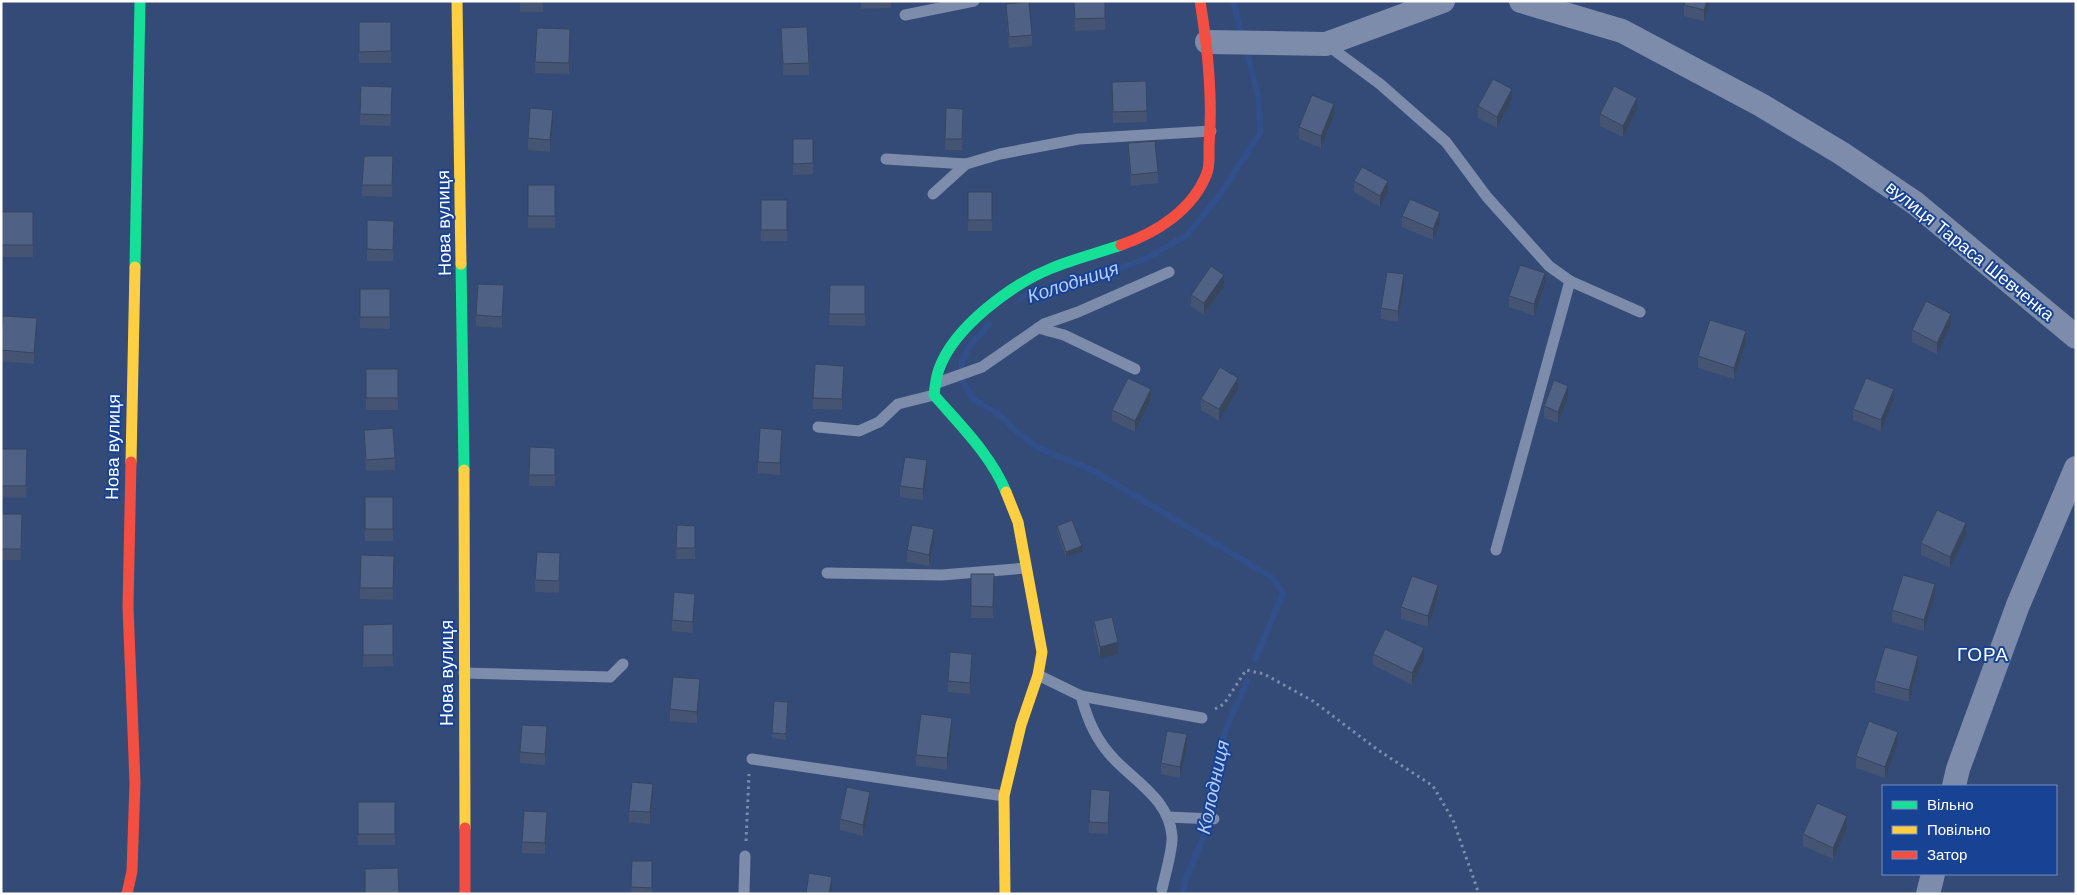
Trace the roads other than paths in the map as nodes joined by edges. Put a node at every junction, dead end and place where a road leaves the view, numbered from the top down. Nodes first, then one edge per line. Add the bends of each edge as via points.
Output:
1 (140, 1) edge
2 (457, 1) edge
3 (974, 1) edge
4 (1200, 1) edge
5 (1443, 1) edge
6 (1521, 1) edge
7 (905, 15) dead end
8 (1215, 42) junction
9 (1326, 44) junction
10 (1211, 131) junction
11 (886, 159) dead end
12 (966, 164) junction
13 (933, 194) dead end
14 (1168, 272) dead end
15 (1570, 282) junction
16 (1640, 312) dead end
17 (1038, 328) junction
18 (2076, 336) edge
19 (1134, 369) dead end
20 (935, 390) junction
21 (818, 427) dead end
22 (2076, 468) edge
23 (1496, 550) dead end
24 (1028, 568) junction
25 (827, 573) dead end
26 (623, 664) dead end
27 (464, 673) junction
28 (1038, 675) junction
29 (1081, 696) junction
30 (1202, 718) road end
31 (752, 758) road end
32 (1954, 785) edge
33 (1004, 796) junction
34 (1168, 817) junction
35 (1214, 819) dead end
36 (745, 856) road end
37 (1933, 875) edge
38 (1162, 889) dead end
39 (128, 894) edge
40 (465, 894) edge
41 (744, 894) edge
42 (1005, 894) edge
43 (1928, 894) edge

1 - 39 street, Нова вулиця via 128,607 135,782 132,871
2 - 27 street, Нова вулиця via 464,416
3 - 7 lane
4 - 8 street
5 - 9 street
6 - 18 street, вулиця Тараса Шевченка via 1622,31 1761,105 1841,153 1915,202
8 - 9 street
8 - 10 street
9 - 15 lane via 1380,84 1446,142 1493,204 1549,266
10 - 12 lane via 1079,139
10 - 20 street via 1207,174 1171,222 1134,242 1082,257 1028,279 967,328 946,354 935,376
11 - 12 lane
12 - 13 lane
14 - 17 lane
15 - 16 lane
15 - 23 lane
17 - 19 lane via 1064,335
17 - 20 lane via 982,367 946,380
20 - 21 lane via 898,404 879,422 859,431
20 - 24 street via 1001,479 1018,522
22 - 32 street via 2018,605
24 - 25 lane via 942,575
24 - 28 street via 1042,652
26 - 27 lane via 610,677
27 - 40 street, Нова вулиця
28 - 29 lane
28 - 33 street via 1021,725
29 - 30 lane
29 - 34 lane via 1089,724 1114,759 1151,791
31 - 33 lane
33 - 42 street
34 - 35 lane
34 - 38 lane via 1172,837
36 - 41 lane
37 - 43 street

